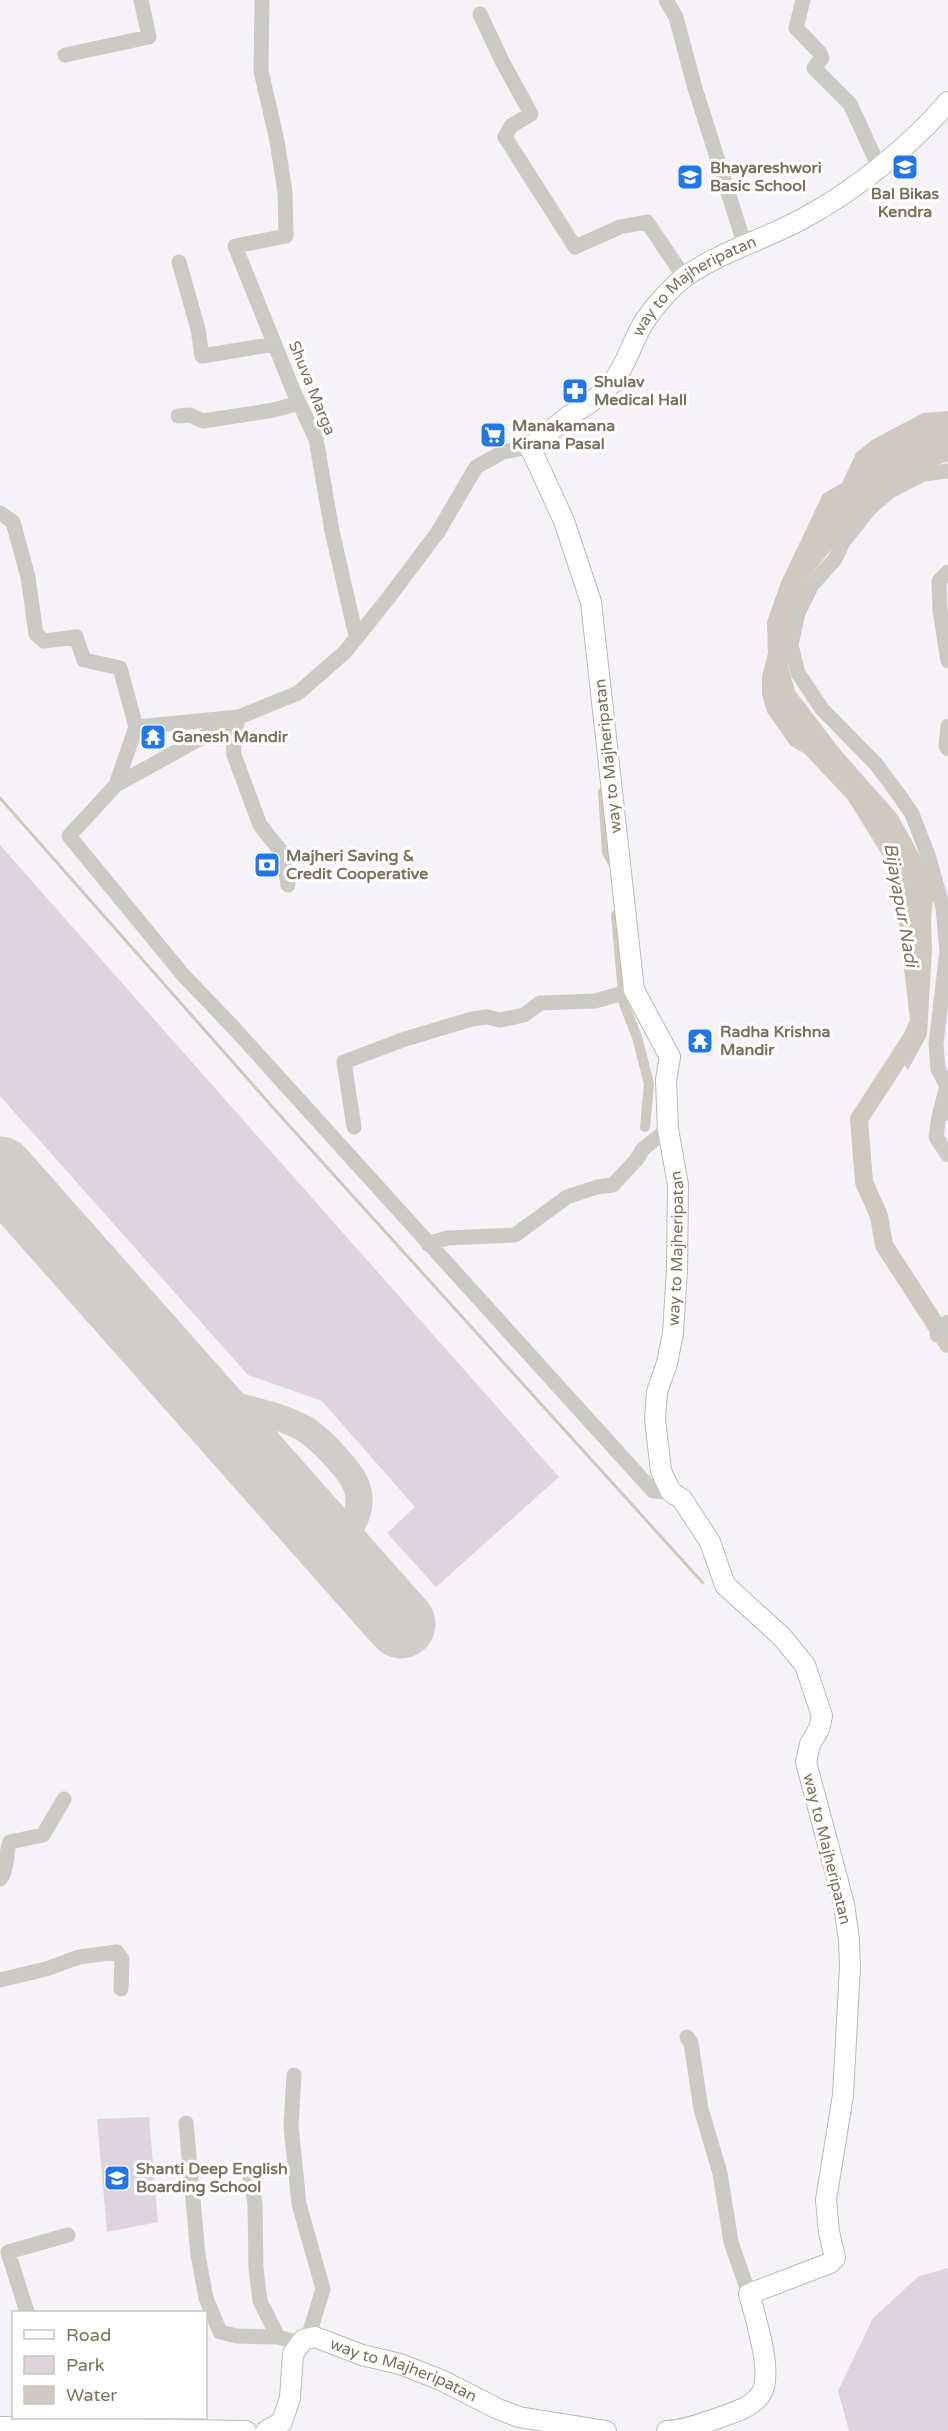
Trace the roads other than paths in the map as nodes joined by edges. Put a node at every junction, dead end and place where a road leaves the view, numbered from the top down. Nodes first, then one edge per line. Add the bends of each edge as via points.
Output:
1 (141, 0) edge
2 (262, 0) edge
3 (666, 0) edge
4 (803, 0) edge
5 (480, 15) dead end
6 (65, 56) dead end
7 (948, 102) edge
8 (948, 120) edge
9 (929, 125) junction
10 (879, 167) junction
11 (745, 246) junction
12 (178, 262) dead end
13 (684, 277) junction
14 (275, 344) junction
15 (299, 403) junction
16 (178, 416) dead end
17 (530, 447) junction
18 (948, 471) edge
19 (0, 513) edge
20 (948, 572) edge
21 (356, 636) junction
22 (948, 661) edge
23 (239, 717) junction
24 (948, 726) edge
25 (136, 727) junction
26 (948, 749) edge
27 (116, 785) junction
28 (288, 885) dead end
29 (634, 990) junction
30 (944, 1114) edge
31 (354, 1127) dead end
32 (668, 1129) junction
33 (948, 1155) edge
34 (428, 1244) junction
35 (670, 1492) junction
36 (64, 1799) dead end
37 (0, 1879) edge
38 (0, 1980) edge
39 (121, 1989) dead end
40 (687, 2037) dead end
41 (294, 2075) dead end
42 (186, 2123) dead end
43 (250, 2176) dead end
44 (68, 2235) dead end
45 (749, 2294) junction
46 (26, 2311) edge
47 (278, 2337) junction
48 (304, 2340) junction
49 (71, 2423) edge
50 (277, 2428) edge
51 (2, 2429) edge
52 (246, 2431) edge
53 (606, 2431) edge
54 (667, 2431) edge

1 - 6 street via 149,37
2 - 14 street, Shuva Marga via 261,71 285,192 286,236 235,246
3 - 11 street via 676,17
4 - 10 street via 796,28 820,53 822,58 814,68 850,104
5 - 13 street via 531,114 511,126 505,137 574,247 620,227 647,222
7 - 9 main road, way to Majheripatan
8 - 9 street
9 - 10 main road, way to Majheripatan
10 - 11 main road, way to Majheripatan via 805,218
11 - 13 main road, way to Majheripatan
12 - 14 street via 202,356
13 - 17 main road, way to Majheripatan via 652,311 613,381 594,402
14 - 15 street, Shuva Marga
15 - 16 street via 203,421 190,415
15 - 21 street, Shuva Marga via 316,439
17 - 21 street via 503,452 476,467 438,532
17 - 29 main road, way to Majheripatan via 564,521 591,602
18 - 30 street via 923,474 890,491 870,508 812,585 798,613 791,645 798,673 822,709 876,764 912,814 928,855 943,908 946,951 936,1044 938,1069 947,1086
19 - 25 street via 13,522 28,577 36,633 44,641 76,637 84,660 120,668
20 - 22 street via 939,581
21 - 23 street via 345,652 298,693
23 - 25 street
23 - 27 street
23 - 28 street via 233,735 234,755 260,825 283,854
24 - 26 street
25 - 27 street
27 - 34 street via 70,832 71,839 184,976
29 - 31 street via 595,1001 540,1004 524,1015 500,1020 472,1019 344,1062
29 - 32 main road, way to Majheripatan via 670,1057 666,1080
30 - 33 street via 936,1137
32 - 34 street via 643,1149 613,1185 567,1197 514,1234 447,1238
32 - 35 main road, way to Majheripatan via 678,1185 677,1270 673,1333 668,1363 657,1392 655,1419 661,1472
34 - 35 street via 653,1491
35 - 45 main road, way to Majheripatan via 682,1500 710,1542 725,1585 782,1637 805,1665 822,1716 806,1762 844,1904 849,1940 843,2095 826,2200 835,2258
36 - 37 street via 43,1835 10,1842
38 - 39 street via 79,1958 117,1952 122,1959
40 - 45 street via 701,2109 720,2173 731,2242
41 - 48 street via 291,2126 299,2204 323,2289
42 - 47 street via 198,2255 206,2298 220,2332
43 - 47 street via 260,2301
44 - 46 street via 8,2252
45 - 54 main road via 766,2378 761,2394 740,2410
47 - 48 street
48 - 50 main road via 293,2354 290,2398
48 - 53 main road, way to Majheripatan via 325,2340 362,2355 400,2364 519,2417
49 - 51 main road
49 - 52 main road

